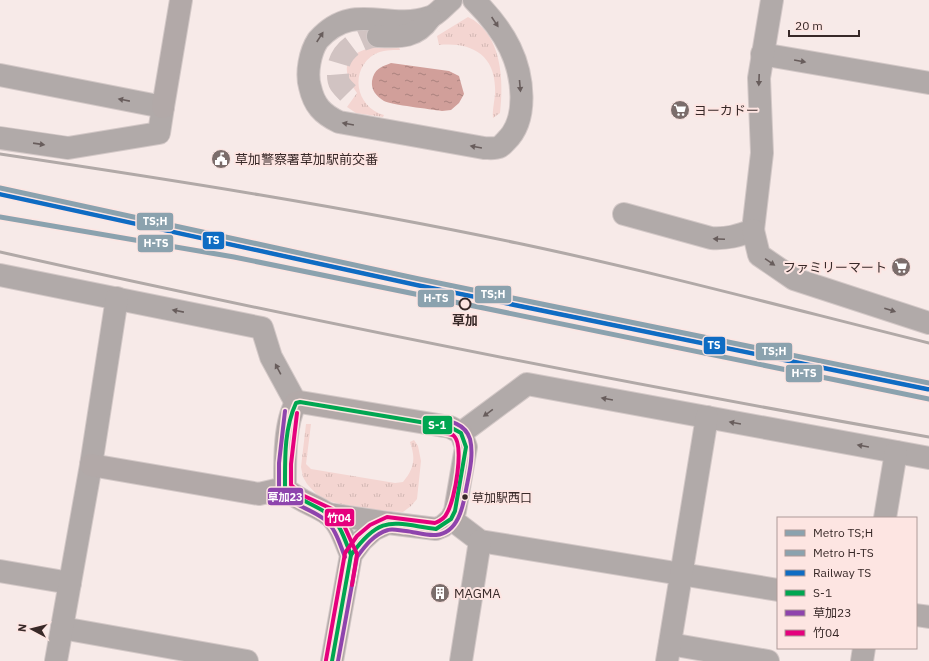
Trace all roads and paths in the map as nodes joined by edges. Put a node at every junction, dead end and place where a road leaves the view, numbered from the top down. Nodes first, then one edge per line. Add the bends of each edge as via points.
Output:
1 (181, 0) edge
2 (451, 0) edge
3 (474, 0) edge
4 (772, 0) edge
5 (431, 17) junction
6 (378, 36) tunnel mouth
7 (762, 54) junction
8 (0, 76) edge
9 (929, 83) edge
10 (163, 107) junction
11 (0, 138) edge
12 (624, 214) dead end
13 (753, 230) junction
14 (0, 274) edge
15 (117, 298) junction
16 (929, 323) edge
17 (296, 403) junction
18 (707, 418) junction
19 (461, 433) junction
20 (896, 452) junction
21 (929, 458) edge
22 (91, 465) junction
23 (285, 488) junction
24 (328, 514) junction
25 (886, 517) edge
26 (450, 519) junction
27 (388, 523) junction
28 (480, 541) junction
29 (351, 555) junction
30 (0, 571) edge
31 (682, 573) junction
32 (70, 583) junction
33 (777, 590) edge
34 (917, 615) edge
35 (929, 617) edge
36 (62, 628) junction
37 (864, 649) edge
38 (668, 652) edge
39 (56, 661) edge
40 (247, 661) edge
41 (332, 661) edge
42 (461, 661) edge
43 (768, 661) edge
44 (862, 661) edge

1 - 10 street
2 - 5 street
3 -> 5 street via 493,19 511,49 519,74 522,104 516,126 500,147 484,148 339,122 318,108 313,98 309,64 314,47 326,27 339,16 358,12 411,20
4 - 7 street
5 - 6 street via 423,28 404,37
7 -> 9 street
7 -> 13 street via 759,84 762,153
10 -> 8 street
11 -> 10 street via 68,148 159,133
13 -> 12 street via 734,238 711,238
13 -> 16 street via 759,255 794,279
14 - 15 street
17 -> 15 street via 271,356 262,328
15 - 22 street
17 - 19 street via 450,427
17 - 23 street via 291,412
18 -> 19 street via 527,384
20 -> 18 street
18 - 31 street
19 - 26 street via 466,447 458,498
20 - 21 street
20 - 25 street
22 - 23 street via 259,494
22 - 32 street
23 - 24 street via 299,500
24 - 27 street
24 - 29 street via 337,524
26 - 27 street via 443,526 436,528
26 - 28 street
27 - 29 street via 362,540
28 - 31 street
28 - 42 street
29 - 41 street
30 - 32 street
31 - 33 street
31 - 38 street
32 - 36 street
34 - 35 street
36 - 39 street
36 - 40 street
37 - 44 street
38 - 43 street

